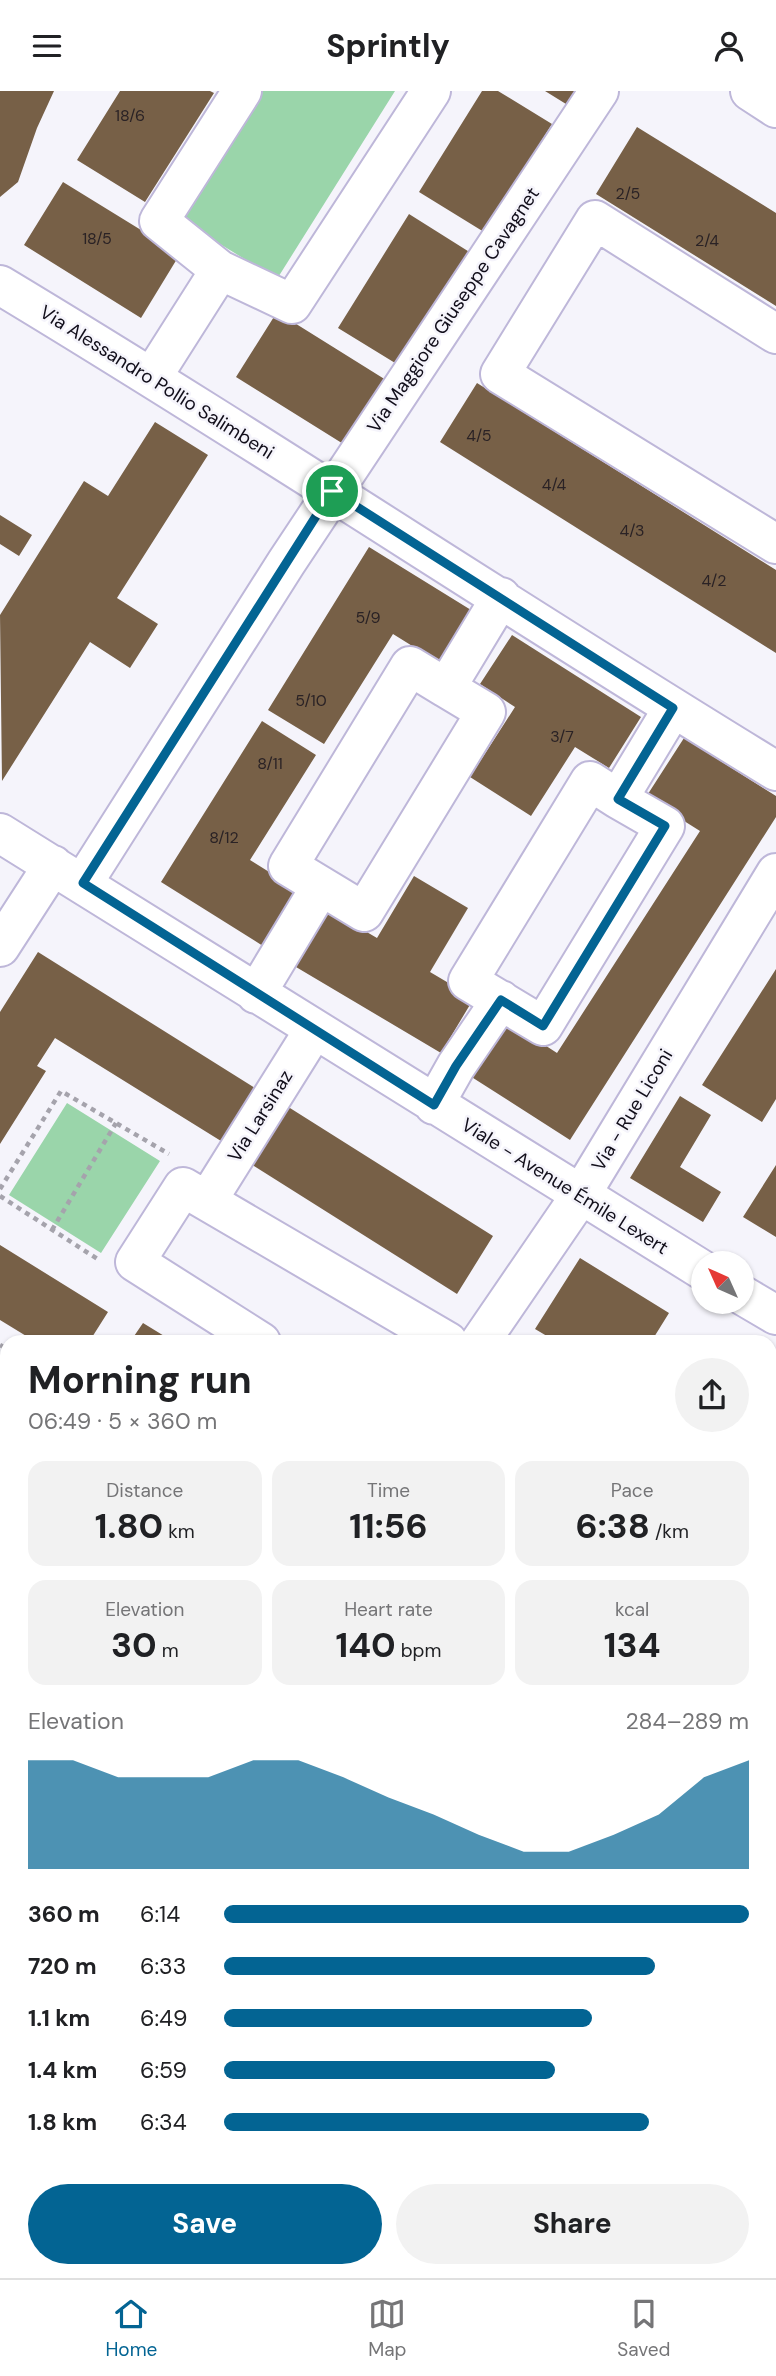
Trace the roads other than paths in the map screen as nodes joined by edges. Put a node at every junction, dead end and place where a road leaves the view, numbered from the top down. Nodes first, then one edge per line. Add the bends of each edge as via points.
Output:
1 (242, 91) edge
2 (431, 91) edge
3 (599, 91) edge
4 (750, 91) edge
5 (776, 108) edge
6 (220, 270) junction
7 (0, 285) edge
8 (776, 334) edge
9 (152, 377) junction
10 (332, 491) junction
11 (776, 544) edge
12 (501, 597) junction
13 (446, 688) junction
14 (673, 708) junction
15 (776, 771) edge
16 (618, 799) junction
17 (0, 833) edge
18 (776, 873) edge
19 (68, 874) junction
20 (321, 886) junction
21 (0, 947) edge
22 (256, 993) junction
23 (501, 1000) junction
24 (314, 1030) junction
25 (434, 1105) junction
26 (580, 1196) junction
27 (207, 1202) junction
28 (691, 1263) edge
29 (754, 1302) edge
30 (776, 1315) edge
31 (250, 1335) edge
32 (436, 1335) edge
33 (485, 1335) edge

1 - 6 street via 159,221
2 - 6 street via 292,304
3 - 10 street, Via Maggiore Giuseppe Cavagnet
4 - 5 street
6 - 9 street
7 - 9 street, Via Alessandro Pollio Salimbeni
8 - 11 street via 595,220 500,374
9 - 10 street, Via Alessandro Pollio Salimbeni
10 - 12 street, Via Alessandro Pollio Salimbeni
10 - 19 street, Via Maggiore Giuseppe Cavagnet via 139,796
12 - 13 street
12 - 14 street, Via Alessandro Pollio Salimbeni
13 - 20 street via 410,666 288,866
13 - 20 street via 486,712 364,912
14 - 15 street, Via Alessandro Pollio Salimbeni
14 - 16 street
16 - 23 street via 590,781 468,981
16 - 23 street via 665,826 543,1026
17 - 19 street, Viale - Avenue Émile Lexert
18 - 26 street, Via - Rue Liconi
19 - 21 street, Via Maggiore Giuseppe Cavagnet
19 - 22 street, Viale - Avenue Émile Lexert
20 - 22 street
22 - 24 street, Viale - Avenue Émile Lexert
23 - 25 street
24 - 25 street, Viale - Avenue Émile Lexert
24 - 27 street, Via Larsinaz
25 - 26 street, Viale - Avenue Émile Lexert
26 - 28 street, Viale - Avenue Émile Lexert
26 - 33 street, Via - Rue Liconi
27 - 31 street via 183,1187 135,1262
27 - 32 street
29 - 30 street

